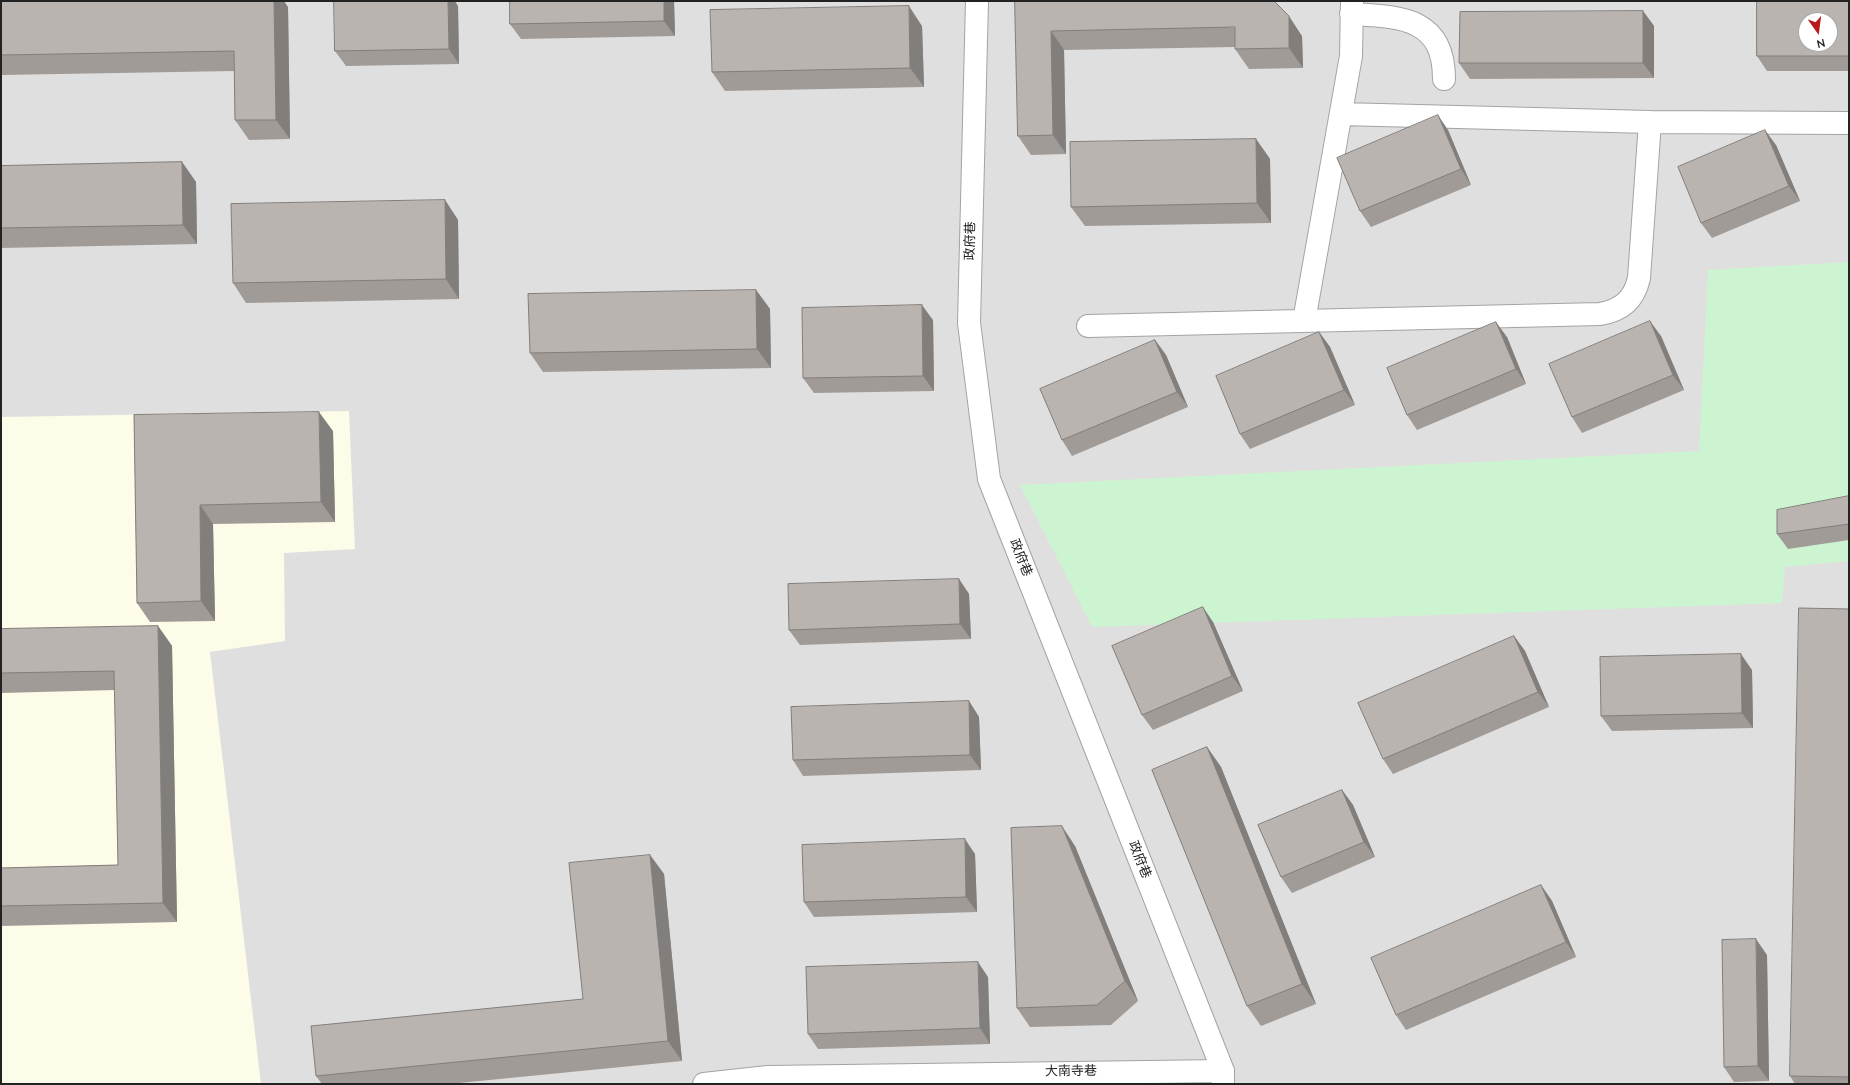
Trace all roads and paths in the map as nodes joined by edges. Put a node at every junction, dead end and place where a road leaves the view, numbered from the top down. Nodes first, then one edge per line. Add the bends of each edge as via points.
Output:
1 (977, 1) edge
2 (1352, 7) edge
3 (1444, 79) dead end
4 (1341, 114) junction
5 (1650, 122) junction
6 (1849, 123) edge
7 (1304, 321) junction
8 (1088, 326) dead end
9 (1223, 1078) edge
10 (704, 1084) edge

1 - 9 street, 政府巷 via 969,323 989,478
2 - 3 street via 1402,18 1423,28 1433,38 1440,51
2 - 4 street via 1351,56
4 - 5 street
4 - 7 street
5 - 6 street
5 - 7 street via 1639,278 1636,289 1623,306 1612,312 1600,314
7 - 8 street
9 - 10 street, 大南寺巷 via 1182,1070 776,1077

